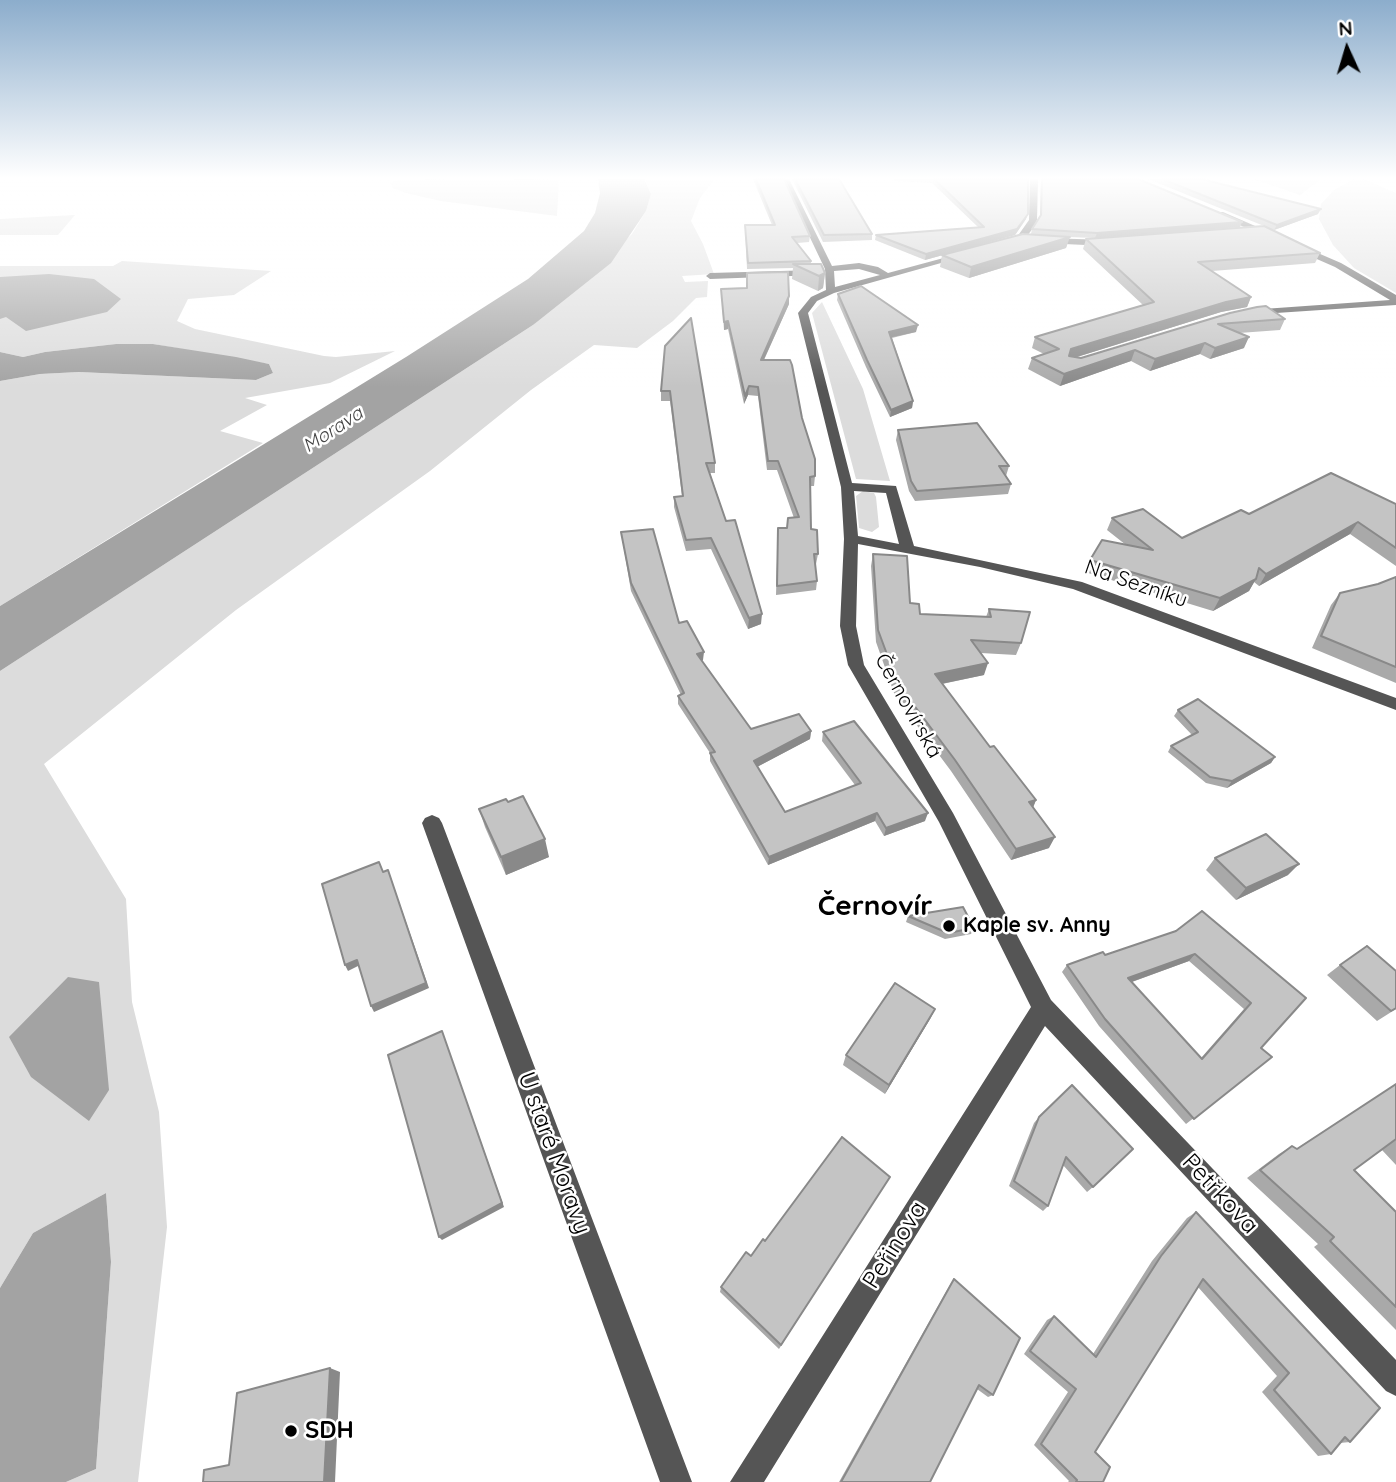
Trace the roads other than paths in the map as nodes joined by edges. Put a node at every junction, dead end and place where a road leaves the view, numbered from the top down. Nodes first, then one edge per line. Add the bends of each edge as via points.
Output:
1 (818, 248) edge
2 (1300, 248) edge
3 (968, 254) edge
4 (829, 271) junction
5 (710, 276) dead end
6 (889, 276) junction
7 (831, 291) junction
8 (1396, 301) edge
9 (1242, 314) edge
10 (847, 487) junction
11 (851, 540) junction
12 (908, 551) junction
13 (1396, 704) edge
14 (432, 823) dead end
15 (1043, 1008) junction
16 (1396, 1381) edge
17 (676, 1482) edge
18 (746, 1482) edge

1 - 4 street
2 - 8 street via 1338,265
3 - 6 street
4 - 5 street
4 - 6 street via 859,266
4 - 7 street
6 - 7 street
7 - 10 street, Černovírská via 814,299 803,313
8 - 9 street
10 - 11 street, Černovírská
10 - 12 street via 891,489
11 - 12 street, Na Sezníku
11 - 15 street, Černovírská via 848,626 856,665 946,818
12 - 13 street, Na Sezníku via 1077,584
14 - 17 street, U staré Moravy
15 - 16 street, Petřkova
15 - 18 street, Peřinova

